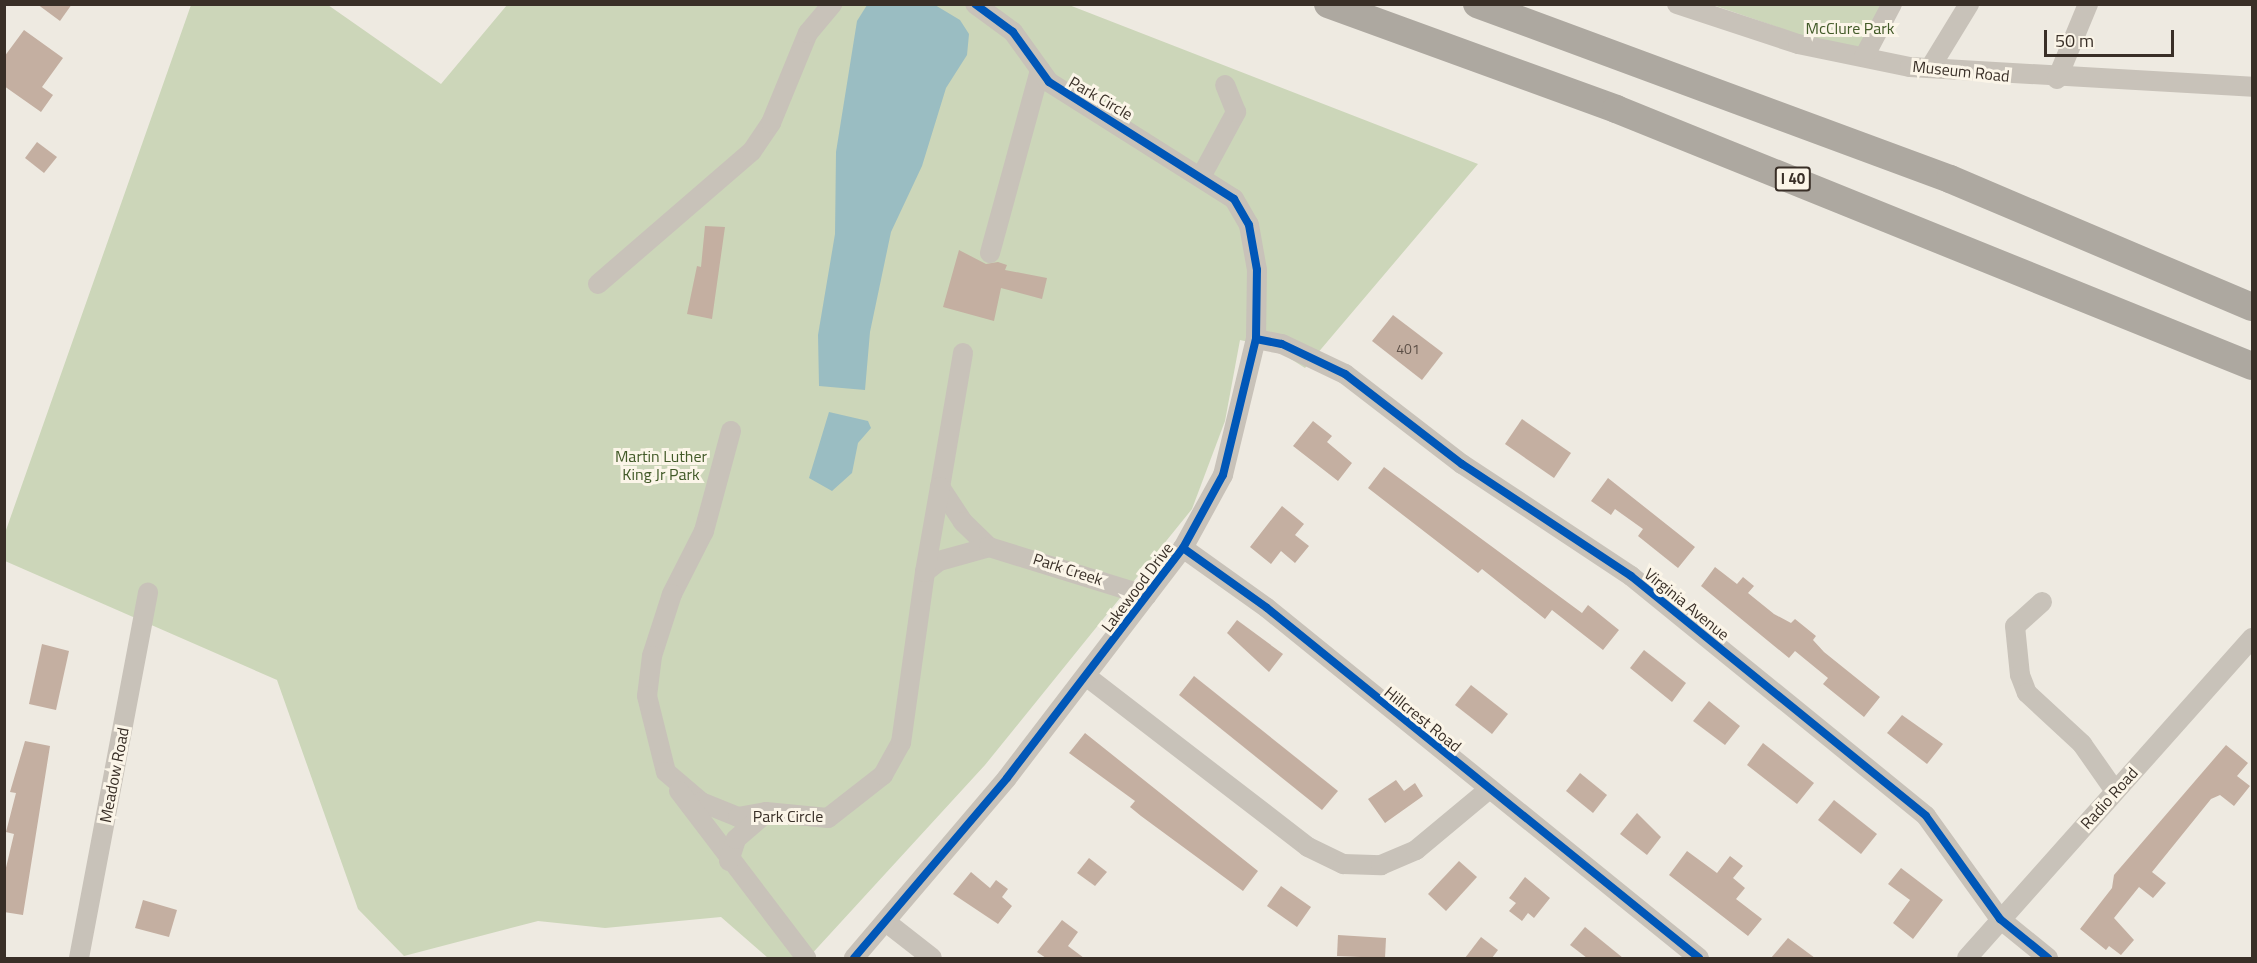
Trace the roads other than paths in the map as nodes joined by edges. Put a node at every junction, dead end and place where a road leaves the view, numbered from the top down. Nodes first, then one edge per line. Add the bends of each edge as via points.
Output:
1 (832, 4) edge
2 (975, 4) edge
3 (1328, 4) edge
4 (1477, 4) edge
5 (1677, 4) edge
6 (1892, 4) edge
7 (1969, 4) edge
8 (2088, 4) edge
9 (1864, 57) junction
10 (1930, 68) junction
11 (1040, 70) junction
12 (2057, 79) junction
13 (1225, 85) dead end
14 (2253, 87) edge
15 (1202, 175) junction
16 (990, 253) dead end
17 (598, 284) dead end
18 (2253, 307) edge
19 (1256, 339) junction
20 (963, 353) dead end
21 (2253, 366) edge
22 (731, 431) dead end
23 (940, 487) junction
24 (989, 547) junction
25 (1183, 548) junction
26 (925, 572) junction
27 (148, 592) dead end
28 (1147, 596) junction
29 (2042, 602) dead end
30 (2253, 638) edge
31 (1086, 676) junction
32 (666, 772) junction
33 (1488, 790) junction
34 (2115, 791) junction
35 (766, 812) junction
36 (729, 861) junction
37 (2000, 919) junction
38 (886, 922) junction
39 (79, 958) edge
40 (806, 958) edge
41 (854, 958) edge
42 (932, 958) edge
43 (1699, 958) edge
44 (1967, 958) edge
45 (2048, 958) edge

1 - 17 street via 808,33 771,123 752,151
2 - 11 street, Park Circle via 1013,32
3 - 21 highway, I 40 via 1616,109
4 - 18 highway via 1950,179
5 - 9 street, Museum Road via 1798,44
6 - 9 street
7 - 10 street
8 - 12 street
9 - 10 street, Museum Road
10 - 12 street, Museum Road
11 - 15 street, Park Circle via 1076,101
11 - 16 street
12 - 14 street, Museum Road
13 - 15 street via 1236,112
15 - 19 street, Lakewood Drive via 1234,199 1249,225 1257,270
19 - 25 street, Lakewood Drive via 1223,475
19 - 37 street, Virginia Avenue via 1282,344 1345,374 1462,464 1631,576 1926,816
20 - 23 street
22 - 32 street via 704,531 672,594 652,656 647,696
23 - 24 street via 963,522
23 - 26 street
24 - 26 street via 939,561
24 - 28 street, Park Creek
25 - 28 street, Lakewood Drive
25 - 33 street, Hillcrest Road via 1267,608
26 - 35 street, Park Circle via 901,743 883,775 828,818
27 - 39 street, Meadow Road
28 - 31 street, Lakewood Drive
29 - 34 street via 2015,626 2020,675 2027,693 2082,744
30 - 34 street, Radio Road
31 - 33 street via 1308,847 1343,864 1381,865 1416,850
31 - 38 street, Lakewood Drive
32 - 35 street, Park Circle via 701,802 738,817
32 - 36 street
33 - 43 street, Hillcrest Road
34 - 37 street, Radio Road
35 - 36 street via 736,839
36 - 40 street
37 - 44 street, Radio Road
37 - 45 street, Virginia Avenue
38 - 41 street, Lakewood Drive
38 - 42 street

